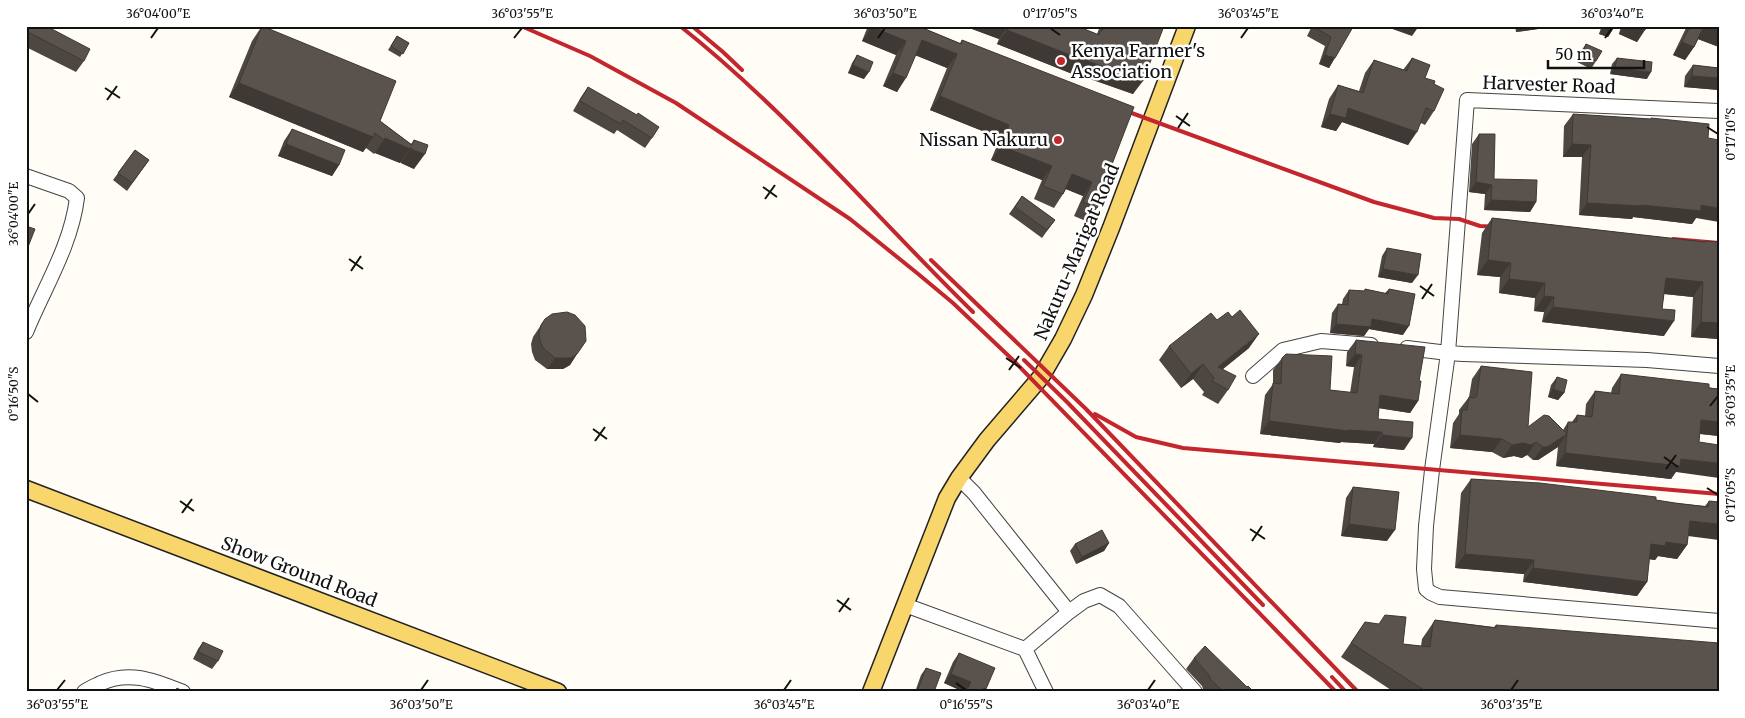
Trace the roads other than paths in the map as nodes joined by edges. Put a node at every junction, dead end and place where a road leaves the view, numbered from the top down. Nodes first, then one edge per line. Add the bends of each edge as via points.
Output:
1 (1188, 26) edge
2 (1719, 111) edge
3 (26, 176) edge
4 (28, 324) edge
5 (1448, 353) junction
6 (1719, 366) edge
7 (1253, 376) dead end
8 (959, 478) junction
9 (26, 489) edge
10 (905, 605) junction
11 (1069, 612) junction
12 (1719, 622) edge
13 (1025, 649) junction
14 (84, 692) edge
15 (183, 692) edge
16 (558, 692) edge
17 (871, 692) edge
18 (1046, 692) edge
19 (1195, 692) edge

1 - 8 main road, Nakuru-Marigat Road via 1111,228 1063,339 1037,383
2 - 5 street, Harvester Road via 1467,100
3 - 4 street via 69,191 77,198 75,216 64,248
5 - 6 street via 1647,360
5 - 7 street via 1322,341 1283,350
5 - 12 street via 1426,526 1424,569 1426,589 1431,594
8 - 10 main road, Nakuru-Marigat Road
8 - 11 street
9 - 16 main road, Show Ground Road
10 - 13 street
10 - 17 main road, Nakuru-Marigat Road
11 - 13 street
11 - 19 street via 1100,595 1119,606
13 - 18 street
14 - 15 street via 108,680 131,676

